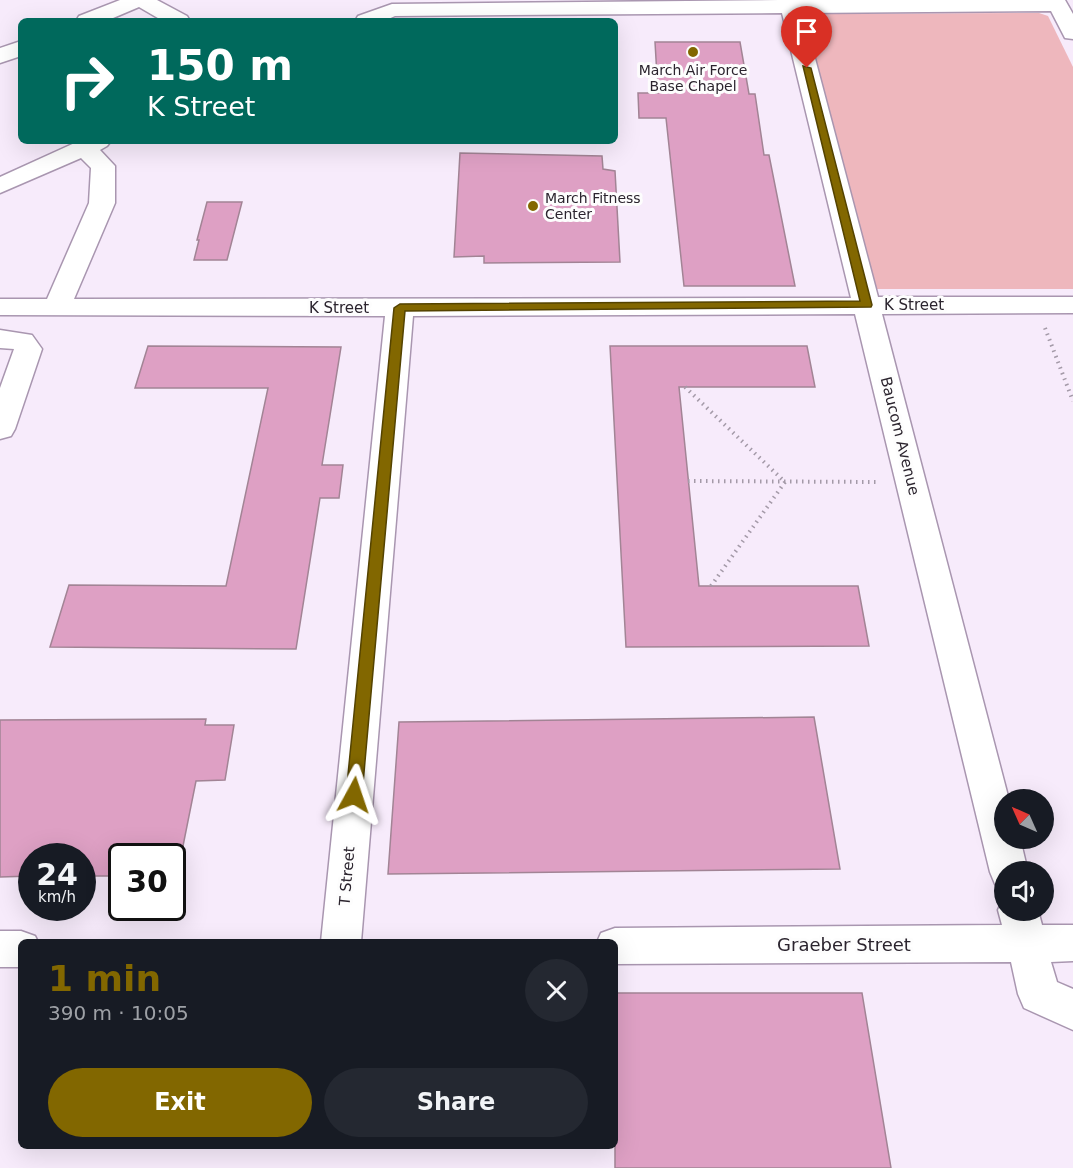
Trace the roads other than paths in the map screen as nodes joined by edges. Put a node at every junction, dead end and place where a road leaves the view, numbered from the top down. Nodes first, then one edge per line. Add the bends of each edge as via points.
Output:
1 (141, 0) edge
2 (398, 3) edge
3 (790, 3) edge
4 (1057, 3) edge
5 (104, 18) edge
6 (174, 18) edge
7 (371, 18) edge
8 (1073, 33) edge
9 (18, 49) edge
10 (0, 56) edge
11 (92, 144) edge
12 (0, 186) edge
13 (1073, 304) edge
14 (867, 305) junction
15 (0, 307) edge
16 (57, 307) junction
17 (400, 308) junction
18 (0, 339) edge
19 (0, 429) edge
20 (1006, 861) edge
21 (1023, 927) edge
22 (341, 939) edge
23 (1073, 943) edge
24 (618, 946) edge
25 (0, 949) edge
26 (18, 949) edge
27 (1073, 1010) edge

1 - 5 street
1 - 6 street
2 - 3 street
2 - 7 street
3 - 4 street
3 - 14 street, Baucom Avenue
4 - 8 street
9 - 10 street
11 - 12 street
11 - 16 street via 103,166 102,203
13 - 14 street, K Street
14 - 17 street, K Street
14 - 20 street, Baucom Avenue
15 - 16 street, K Street
16 - 17 street, K Street
17 - 22 street, T Street
18 - 19 street via 22,341 28,349
21 - 23 street, Graeber Street
21 - 24 street, Graeber Street
21 - 27 street via 1039,993
25 - 26 street

